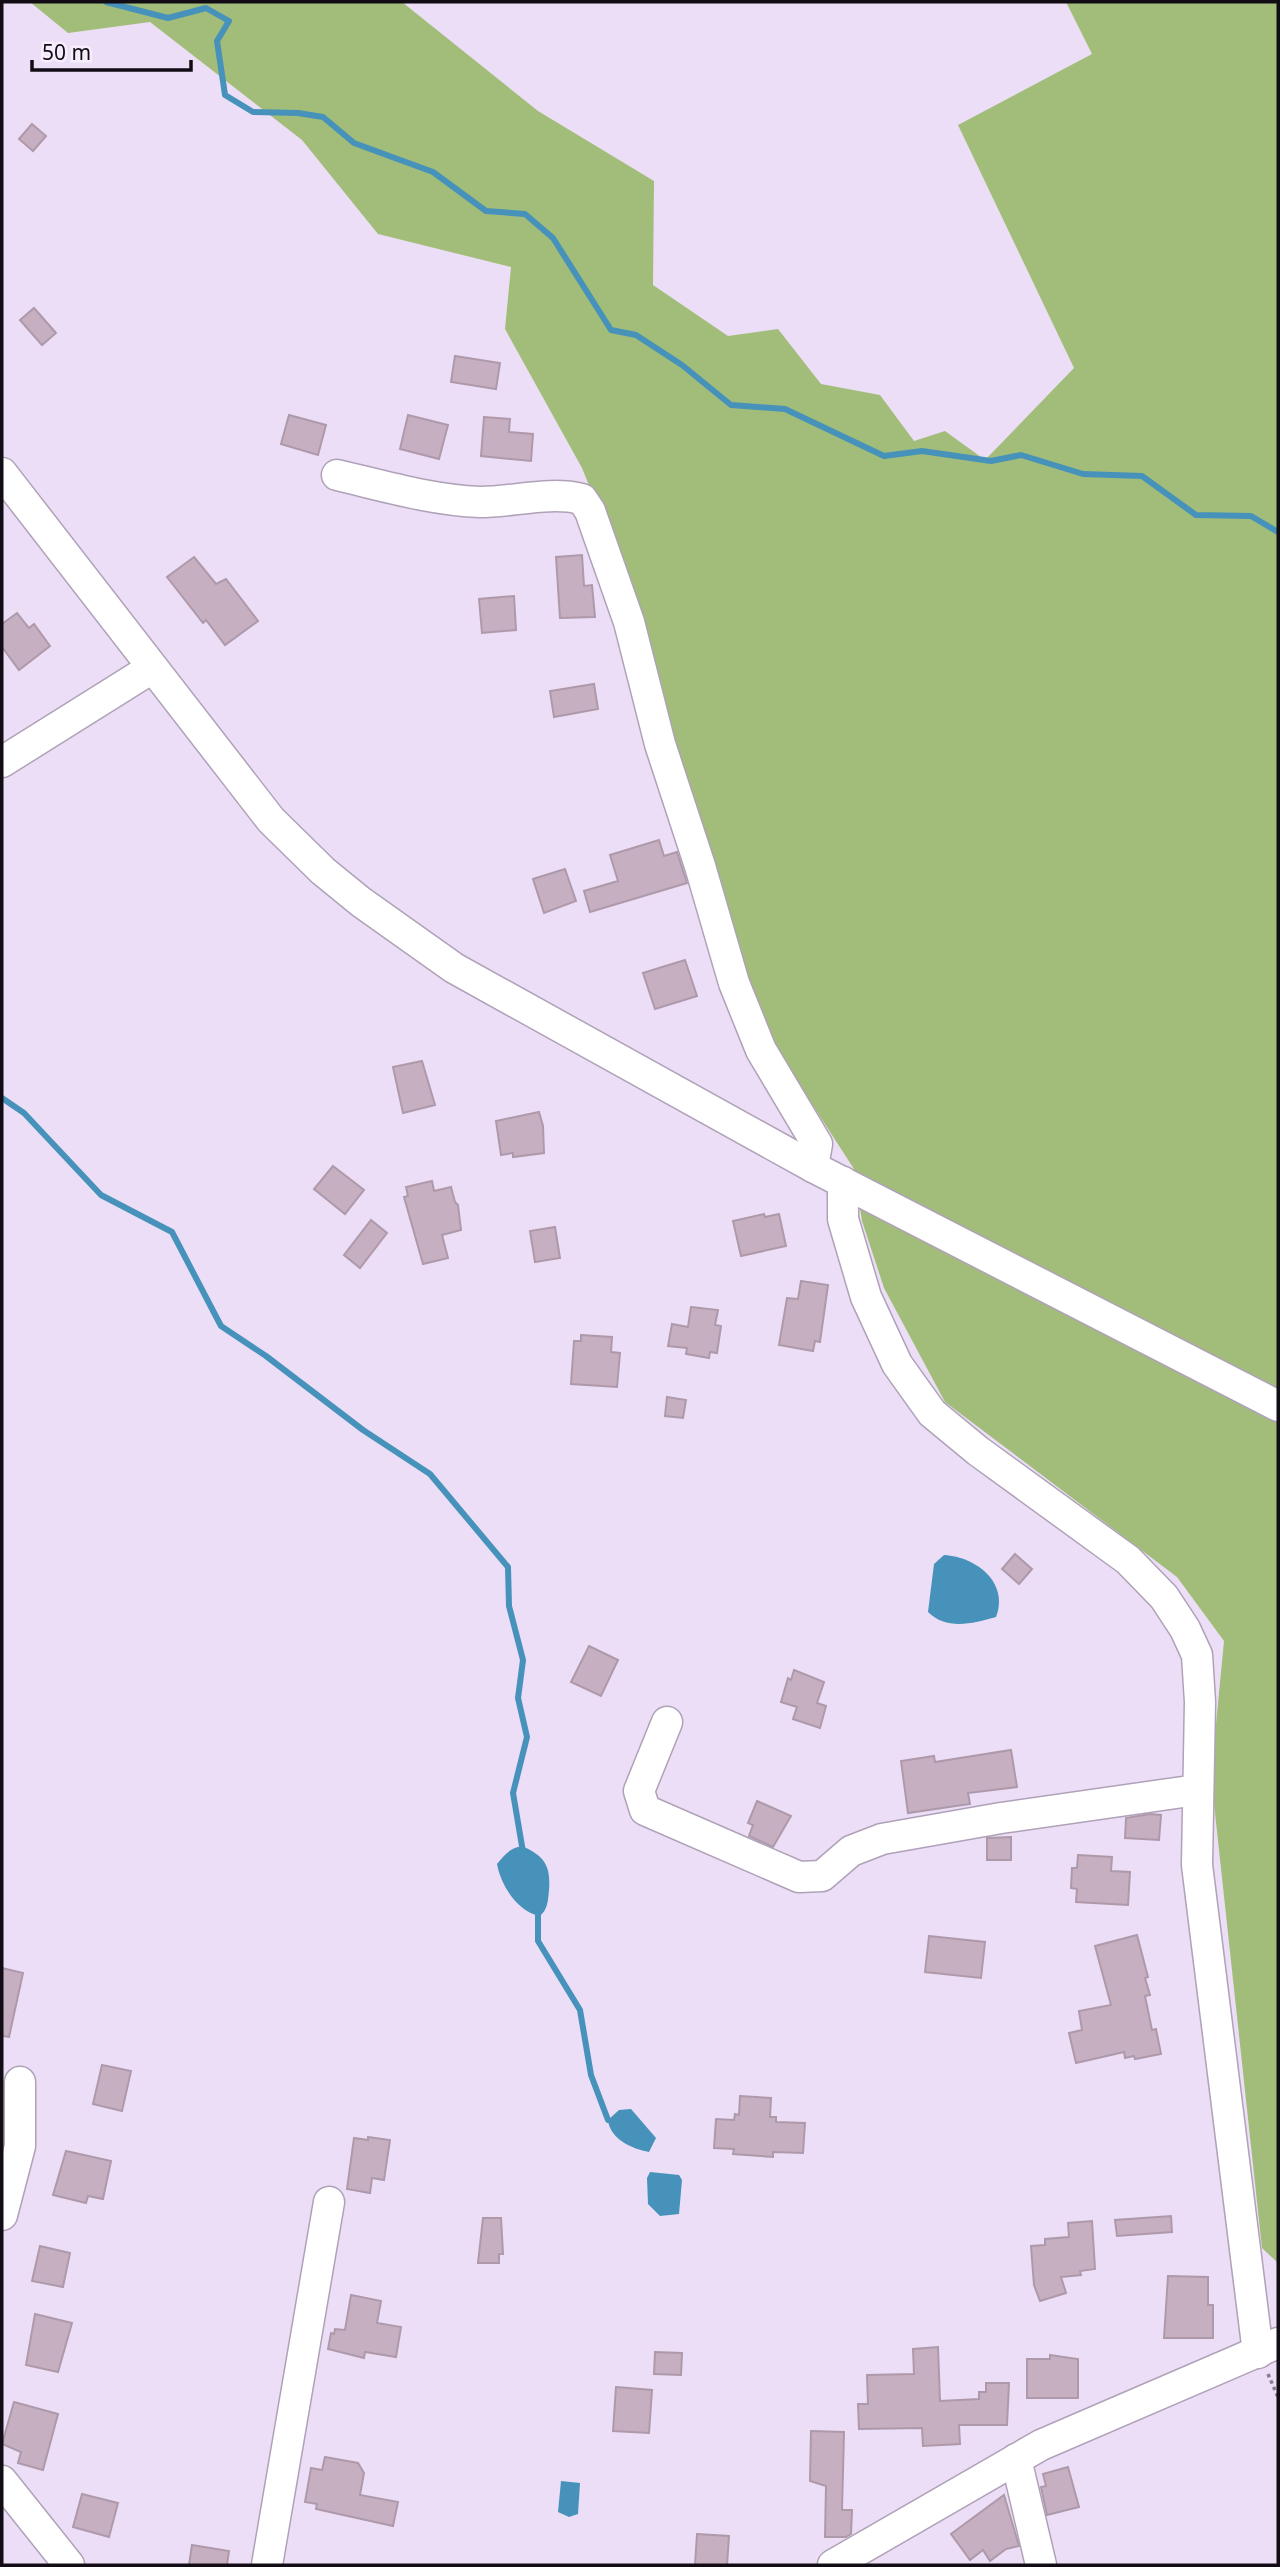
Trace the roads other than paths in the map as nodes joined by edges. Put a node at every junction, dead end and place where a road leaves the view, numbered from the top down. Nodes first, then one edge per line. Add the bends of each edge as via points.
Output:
1 (2, 473) edge
2 (337, 475) dead end
3 (152, 667) junction
4 (2, 762) edge
5 (813, 1167) junction
6 (843, 1182) junction
7 (1278, 1406) edge
8 (667, 1722) dead end
9 (1197, 1790) junction
10 (20, 2082) dead end
11 (329, 2202) dead end
12 (2, 2215) edge
13 (1268, 2348) edge
14 (1016, 2459) junction
15 (2, 2482) edge
16 (69, 2565) edge
17 (267, 2565) edge
18 (833, 2565) edge
19 (1041, 2565) edge

1 - 3 street
2 - 5 street via 417,494 479,502 565,495 582,499 590,510 629,622 660,744 734,983 761,1050 817,1144
3 - 4 street
3 - 5 street via 271,820 361,902 454,968
5 - 6 street
6 - 7 street
6 - 9 street via 843,1219 866,1297 897,1364 932,1413 1128,1560 1164,1597 1185,1629 1198,1655
8 - 9 street via 639,1791 645,1810 799,1877 822,1876 852,1851 882,1839
9 - 13 street via 1197,1865
10 - 12 street via 20,2146
11 - 17 street
13 - 14 street
14 - 18 street
14 - 19 street
15 - 16 street

